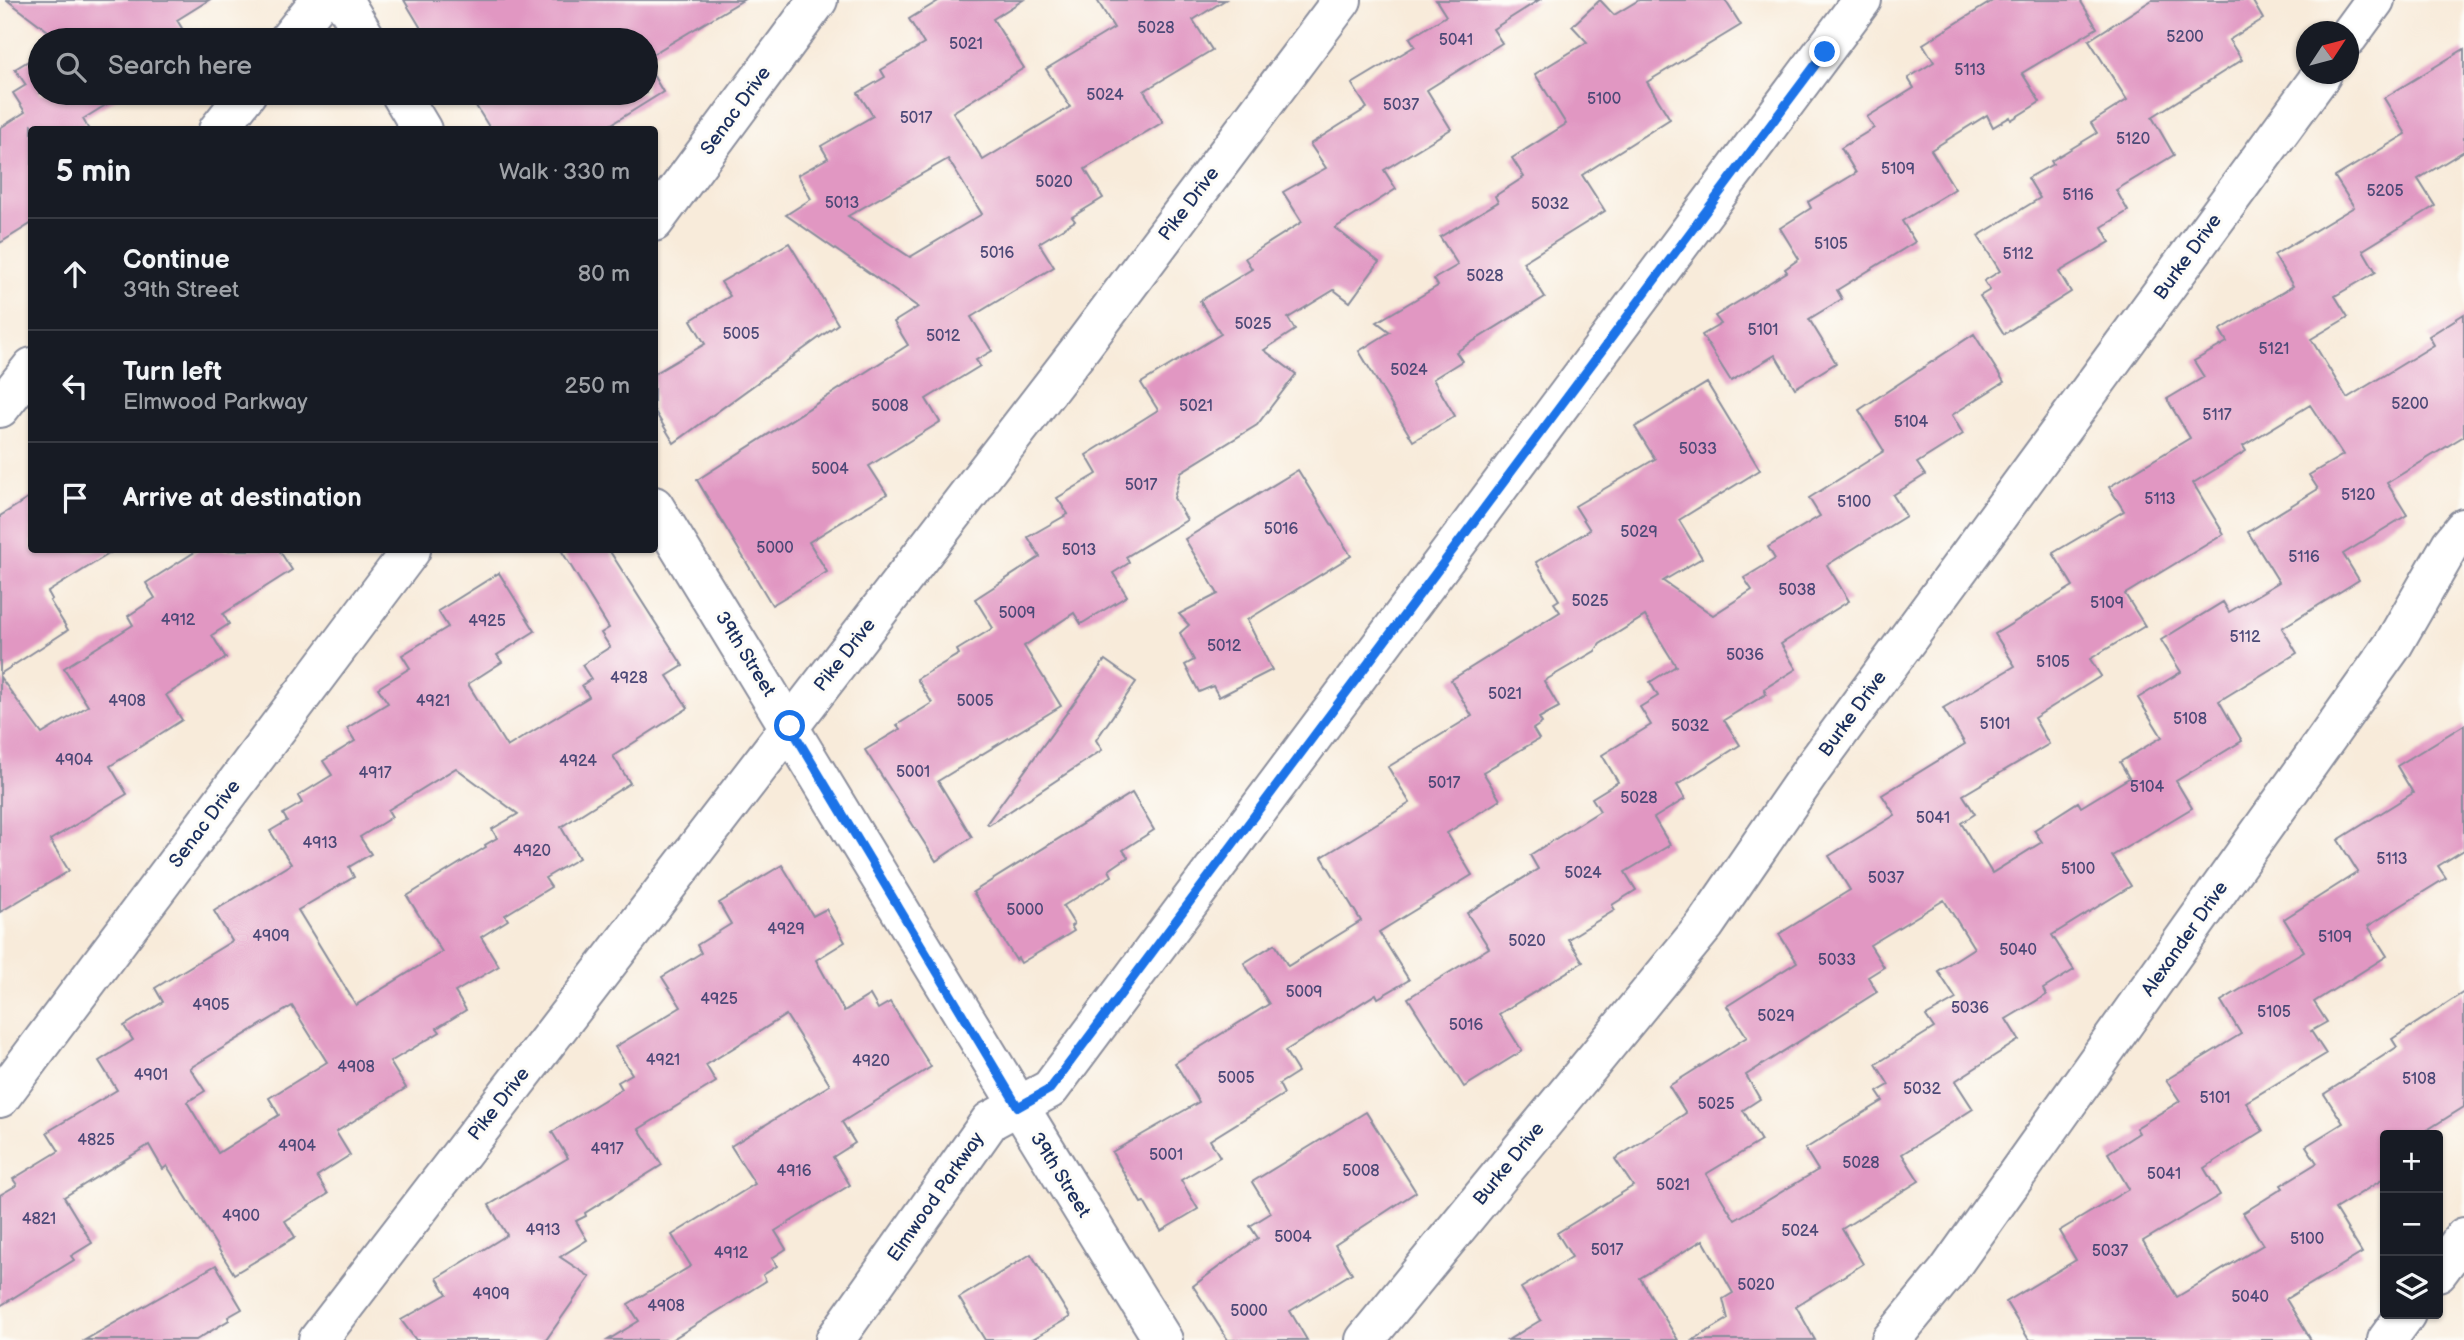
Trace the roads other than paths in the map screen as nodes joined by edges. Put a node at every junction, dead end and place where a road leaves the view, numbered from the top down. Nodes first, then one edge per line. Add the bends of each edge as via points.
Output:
1 (320, 0) edge
2 (343, 0) edge
3 (818, 0) edge
4 (1342, 0) edge
5 (1862, 0) edge
6 (2375, 0) edge
7 (2359, 22) edge
8 (298, 28) edge
9 (360, 28) edge
10 (2315, 84) edge
11 (238, 105) edge
12 (407, 105) edge
13 (221, 126) edge
14 (420, 126) edge
15 (658, 217) edge
16 (28, 372) edge
17 (0, 408) edge
18 (658, 512) edge
19 (2464, 528) edge
20 (409, 553) edge
21 (790, 726) junction
22 (0, 1098) edge
23 (1018, 1107) junction
24 (2464, 1237) edge
25 (2443, 1265) edge
26 (2402, 1319) edge
27 (318, 1340) edge
28 (835, 1340) edge
29 (1163, 1340) edge
30 (1365, 1340) edge
31 (1891, 1340) edge
32 (2387, 1340) edge

1 - 8 street
2 - 9 street
3 - 15 street, Senac Drive
4 - 21 street, Pike Drive
5 - 23 street, Elmwood Parkway via 1050,1089
6 - 7 street
10 - 30 street, Burke Drive via 1813,768 1705,925
11 - 13 street
12 - 14 street
16 - 17 street
18 - 21 street, 39th Street
19 - 31 street, Alexander Drive via 2393,645 1948,1271
20 - 22 street, Senac Drive
21 - 23 street, 39th Street
21 - 27 street, Pike Drive
23 - 28 street, Elmwood Parkway via 990,1121
23 - 29 street, 39th Street
24 - 25 street
26 - 32 street

